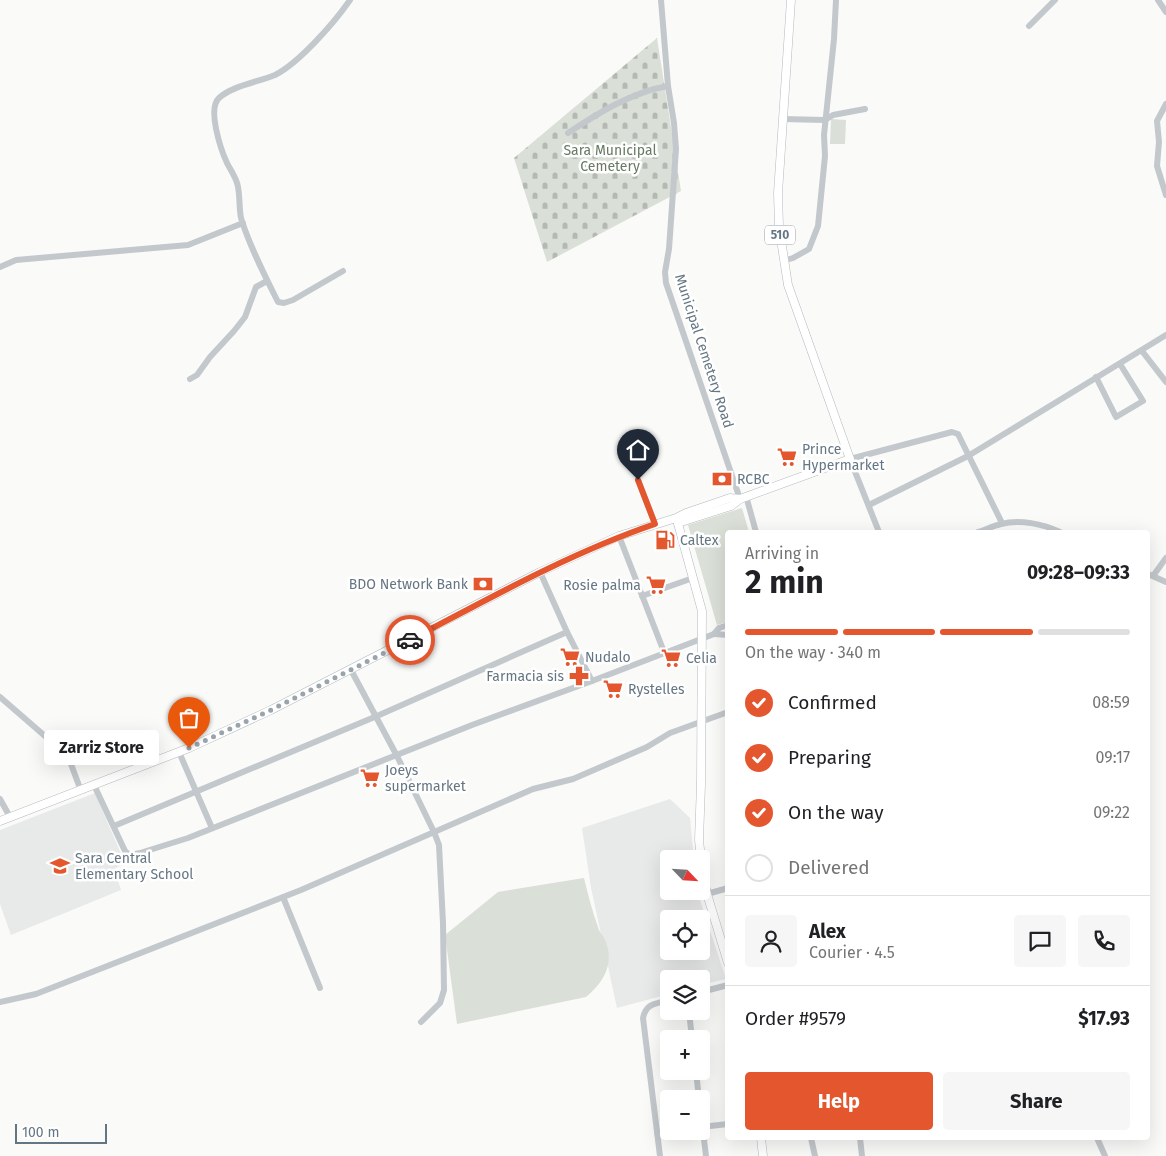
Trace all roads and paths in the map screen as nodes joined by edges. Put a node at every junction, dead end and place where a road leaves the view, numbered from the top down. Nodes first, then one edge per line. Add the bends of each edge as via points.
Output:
1 (350, 0) edge
2 (661, 0) edge
3 (790, 0) edge
4 (836, 0) edge
5 (1055, 0) edge
6 (1158, 0) edge
7 (1166, 12) edge
8 (1029, 26) dead end
9 (668, 86) junction
10 (1166, 104) edge
11 (865, 109) dead end
12 (782, 119) junction
13 (825, 120) junction
14 (568, 133) dead end
15 (1166, 196) edge
16 (243, 223) junction
17 (783, 261) junction
18 (0, 267) edge
19 (343, 271) dead end
20 (267, 281) junction
21 (1166, 335) edge
22 (1142, 351) junction
23 (1120, 364) junction
24 (1096, 378) junction
25 (190, 379) dead end
26 (1166, 382) edge
27 (968, 456) junction
28 (850, 459) junction
29 (638, 480) dead end
30 (743, 498) junction
31 (869, 505) junction
32 (677, 521) junction
33 (1002, 523) junction
34 (655, 524) junction
35 (755, 530) edge
36 (878, 530) edge
37 (983, 530) edge
38 (1054, 530) edge
39 (619, 536) junction
40 (1166, 558) edge
41 (540, 572) junction
42 (1150, 575) edge
43 (1150, 576) edge
44 (693, 578) junction
45 (1166, 582) edge
46 (642, 596) junction
47 (725, 625) edge
48 (567, 632) junction
49 (714, 634) junction
50 (725, 635) edge
51 (703, 638) junction
52 (664, 652) junction
53 (351, 670) junction
54 (592, 681) junction
55 (0, 697) edge
56 (725, 713) edge
57 (376, 716) junction
58 (702, 722) junction
59 (179, 752) junction
60 (397, 756) junction
61 (94, 786) junction
62 (81, 790) junction
63 (197, 792) junction
64 (0, 799) edge
65 (10, 817) junction
66 (0, 820) edge
67 (114, 826) junction
68 (212, 828) junction
69 (434, 832) junction
70 (700, 850) edge
71 (725, 889) edge
72 (710, 893) edge
73 (283, 897) junction
74 (709, 900) edge
75 (725, 953) edge
76 (725, 986) edge
77 (320, 988) dead end
78 (710, 990) edge
79 (0, 1002) edge
80 (660, 1002) edge
81 (421, 1022) dead end
82 (725, 1124) edge
83 (710, 1126) edge
84 (657, 1133) junction
85 (660, 1133) edge
86 (704, 1140) edge
87 (761, 1140) edge
88 (811, 1140) edge
89 (860, 1140) edge
90 (1098, 1140) edge
91 (660, 1156) edge
92 (706, 1156) edge
93 (764, 1156) edge
94 (815, 1156) edge
95 (862, 1156) edge
96 (1105, 1156) edge

1 - 16 street via 332,25 288,67 226,93 217,100 213,110 215,124 238,187
2 - 9 street, Municipal Cemetery Road
3 - 12 main road, 510
4 - 13 street
5 - 8 street
6 - 7 street
9 - 14 street via 614,106
9 - 30 street, Municipal Cemetery Road via 676,149 666,283
10 - 15 street via 1157,121 1157,166
11 - 13 street via 832,115
12 - 13 street
12 - 17 main road, 510 via 778,227
13 - 17 street via 824,165 815,238 809,249
16 - 18 street via 188,245 16,260
16 - 20 street
17 - 28 main road, 510 via 788,285
19 - 20 street via 284,302 278,302
20 - 25 street via 256,287 245,317 234,332
21 - 22 street
22 - 23 street
22 - 26 street
23 - 24 street
23 - 24 street via 1143,401 1116,417
24 - 27 street
27 - 28 street via 958,434 952,432
27 - 31 street
27 - 33 street
28 - 30 main road
28 - 31 street
29 - 34 street
30 - 32 main road via 730,498 686,513
30 - 35 street, Municipal Cemetery Road
31 - 36 street
32 - 34 main road
32 - 44 main road
33 - 37 street
33 - 38 street via 1037,524
34 - 39 main road
39 - 41 main road
39 - 46 street
40 - 42 street
41 - 48 street
41 - 53 main road
43 - 45 street
44 - 46 street
44 - 51 main road via 702,611
46 - 52 street
47 - 49 street
48 - 54 street
48 - 57 street
49 - 50 street
49 - 51 street
51 - 52 street
51 - 58 main road
52 - 54 street
53 - 57 street
53 - 59 main road
54 - 60 street
55 - 62 street via 68,756
56 - 58 street
57 - 60 street
57 - 63 street
58 - 69 street via 670,733 647,747 573,779 533,789
58 - 70 main road
59 - 61 main road
59 - 63 street
60 - 68 street
60 - 69 street
61 - 62 main road
61 - 67 street
62 - 65 main road
63 - 67 street
63 - 68 street
64 - 65 street
65 - 66 main road
67 - 68 street via 130,855
69 - 73 street
69 - 81 street via 439,845 444,990 440,1003
71 - 72 street
73 - 77 street
73 - 79 street via 36,994
74 - 75 main road
76 - 78 street
80 - 84 street via 645,1010 643,1018
82 - 83 street
84 - 85 street
84 - 91 street
86 - 92 street
87 - 93 main road
88 - 94 street
89 - 95 street
90 - 96 street

